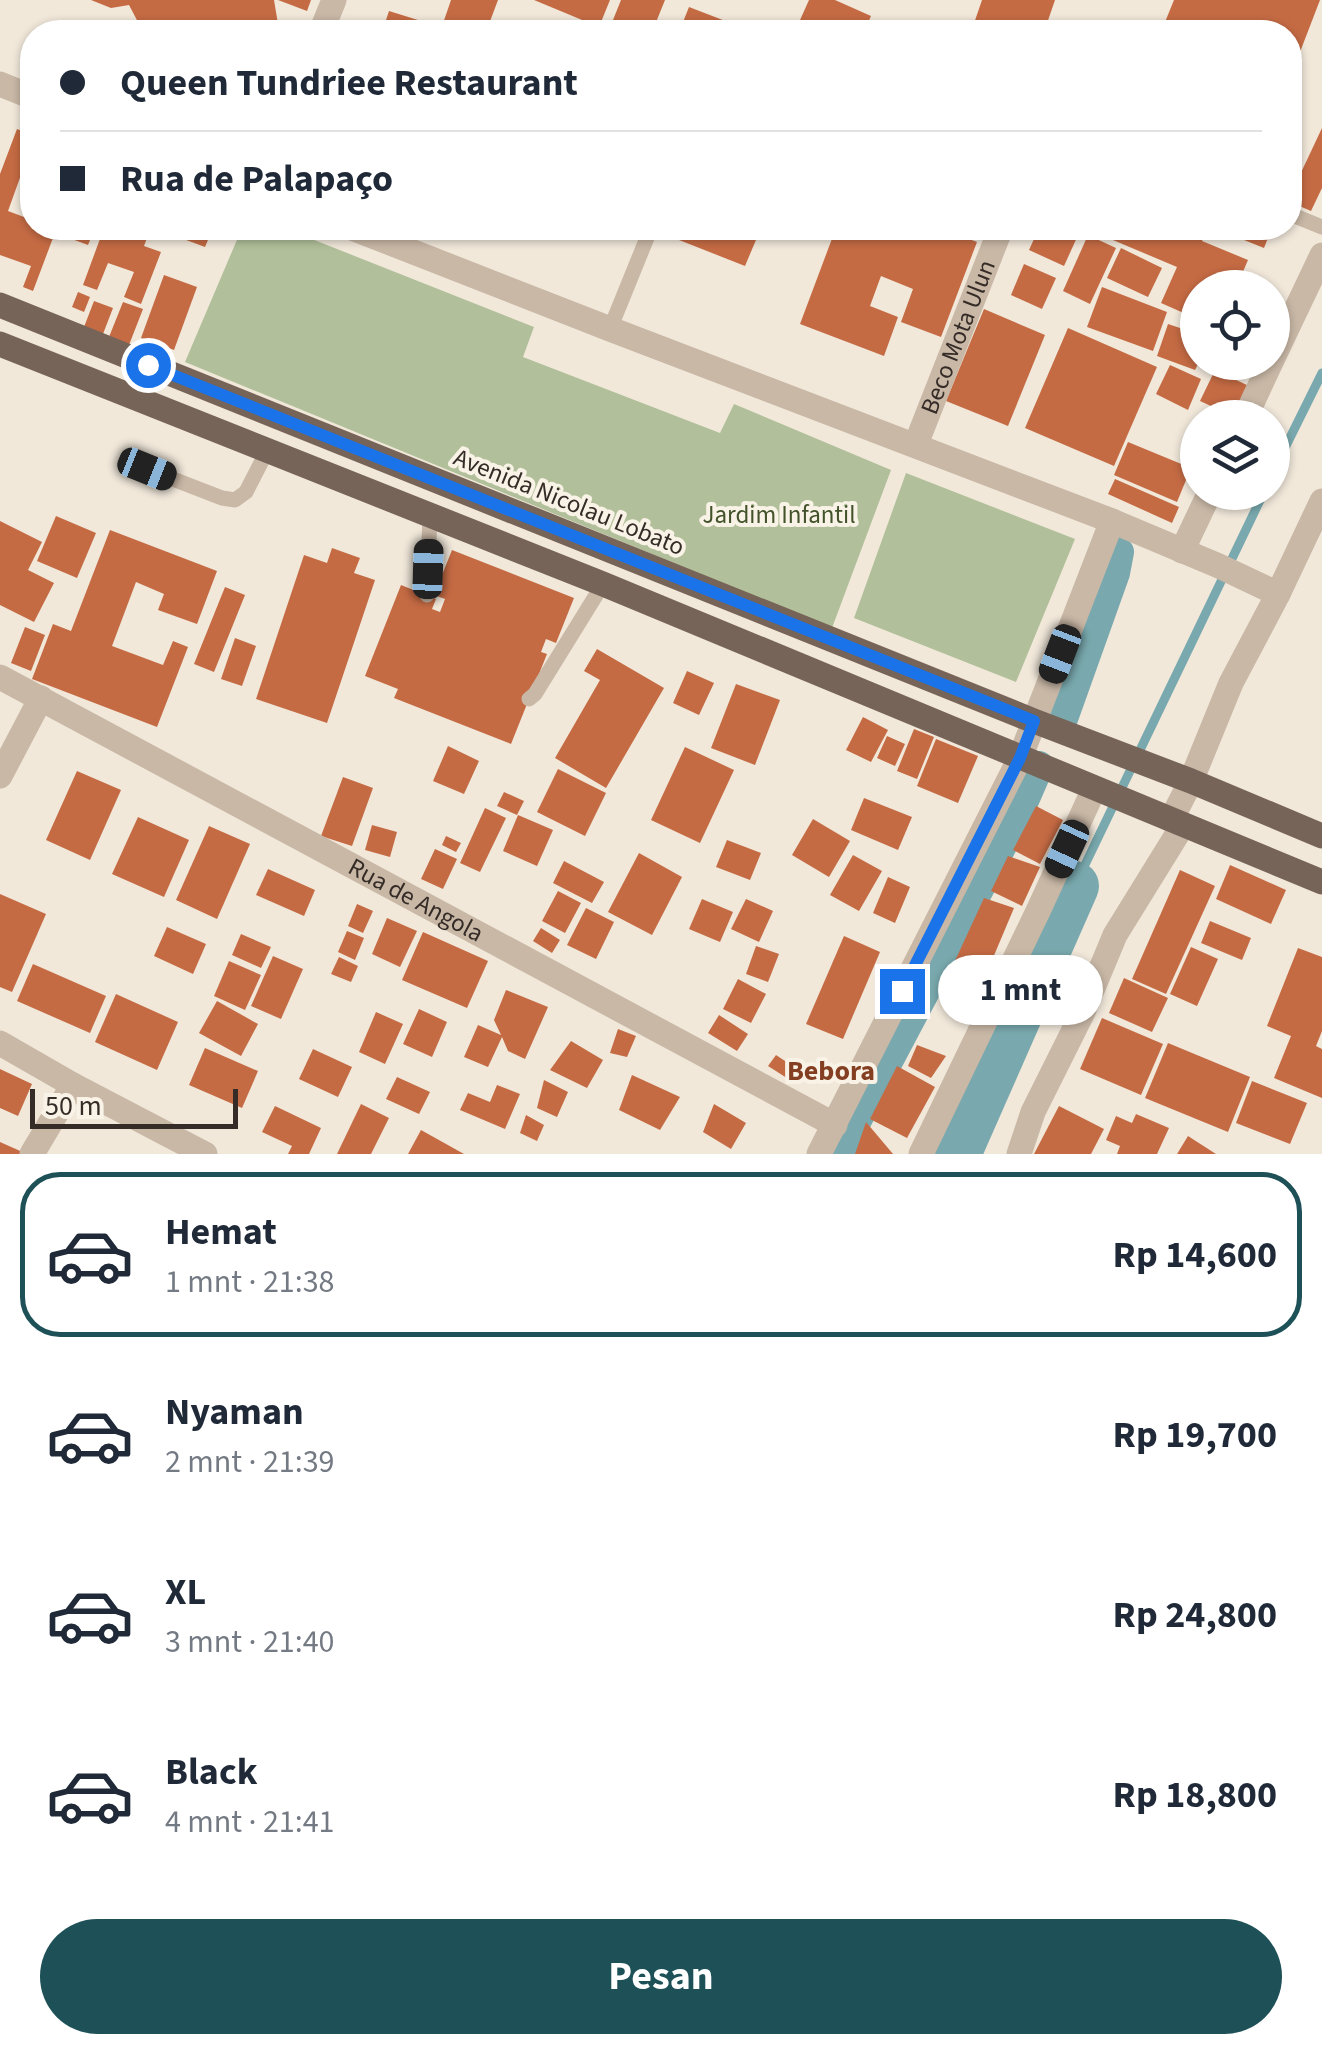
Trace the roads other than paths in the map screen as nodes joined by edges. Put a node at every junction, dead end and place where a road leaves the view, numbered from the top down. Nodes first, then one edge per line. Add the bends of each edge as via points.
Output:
1 (383, 240) edge
2 (645, 240) edge
3 (996, 240) edge
4 (1322, 255) edge
5 (0, 306) edge
6 (1290, 323) edge
7 (610, 329) junction
8 (0, 344) edge
9 (916, 444) junction
10 (267, 451) junction
11 (147, 469) dead end
12 (1322, 501) edge
13 (1202, 510) edge
14 (430, 516) junction
15 (1112, 521) junction
16 (1182, 552) junction
17 (603, 584) junction
18 (1270, 590) junction
19 (427, 596) dead end
20 (0, 677) edge
21 (42, 698) junction
22 (529, 699) dead end
23 (1034, 721) junction
24 (1020, 758) junction
25 (0, 776) edge
26 (1191, 781) junction
27 (1094, 790) junction
28 (1177, 823) junction
29 (1322, 836) edge
30 (1322, 882) edge
31 (0, 1043) edge
32 (73, 1086) junction
33 (834, 1124) junction
34 (32, 1154) edge
35 (205, 1154) edge
36 (818, 1154) edge
37 (921, 1154) edge
38 (1019, 1154) edge

1 - 7 street
2 - 7 lane
3 - 9 street, Beco Mota Ulun
4 - 6 street
5 - 23 main road, Avenida Nicolau Lobato
7 - 9 street
8 - 10 main road
9 - 15 street
10 - 11 lane via 235,500
10 - 14 main road
12 - 18 street
13 - 16 street
14 - 17 main road
14 - 19 lane
15 - 16 street
15 - 23 street
16 - 18 street
17 - 22 lane
17 - 24 main road
18 - 26 street
20 - 21 street, Rua de Angola
21 - 25 street
21 - 33 street, Rua de Angola
23 - 24 street
23 - 26 main road, Avenida Nicolau Lobato
24 - 27 main road
24 - 33 street
26 - 28 street
26 - 29 main road
27 - 28 main road
27 - 37 street
28 - 30 main road
28 - 38 street via 1115,935
31 - 32 street
32 - 34 street
32 - 35 street
33 - 36 street

